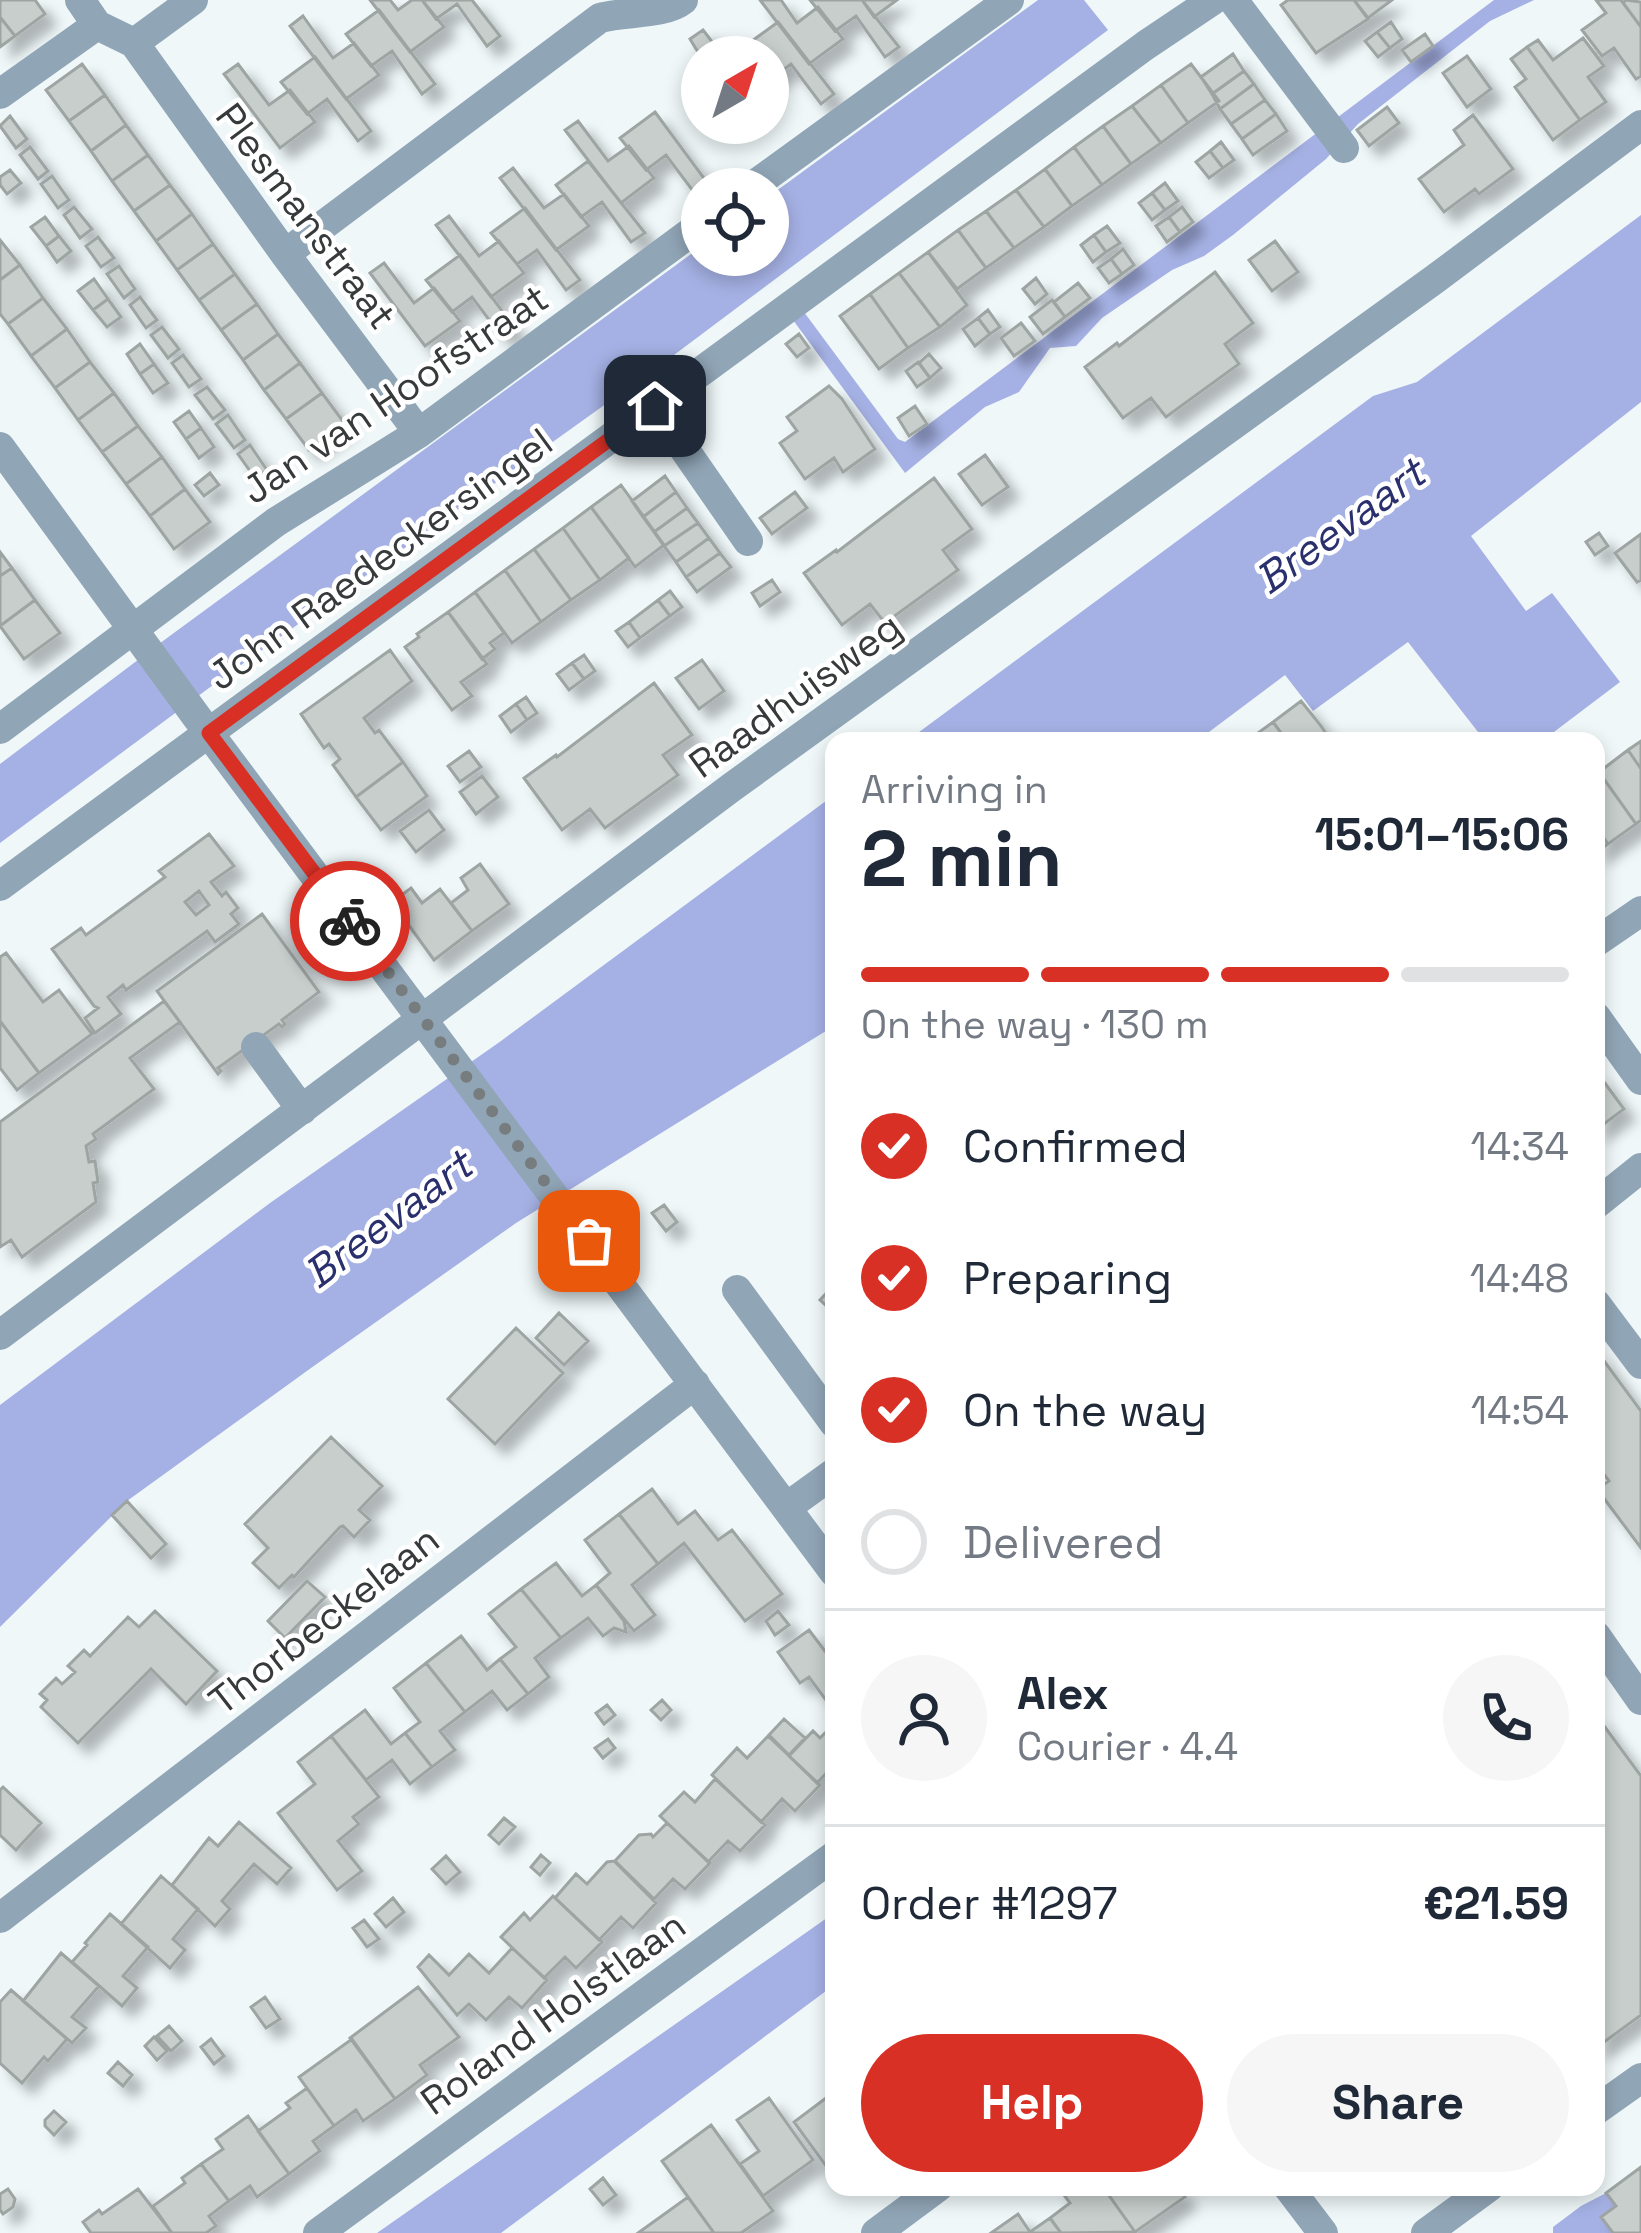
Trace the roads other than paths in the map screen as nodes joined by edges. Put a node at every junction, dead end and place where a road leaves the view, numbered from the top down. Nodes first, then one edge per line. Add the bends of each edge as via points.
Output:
1 (193, 0) edge
2 (683, 0) edge
3 (1009, 0) edge
4 (1213, 0) edge
5 (1233, 0) edge
6 (89, 12) edge
7 (134, 43) junction
8 (0, 94) edge
9 (1641, 125) edge
10 (1344, 148) dead end
11 (778, 168) edge
12 (681, 240) edge
13 (285, 254) junction
14 (655, 406) junction
15 (419, 433) junction
16 (0, 447) edge
17 (748, 542) dead end
18 (140, 639) junction
19 (202, 724) junction
20 (0, 729) edge
21 (0, 886) edge
22 (1641, 911) edge
23 (1605, 936) edge
24 (424, 1020) junction
25 (1605, 1030) edge
26 (256, 1047) dead end
27 (1641, 1080) edge
28 (302, 1110) junction
29 (1641, 1168) edge
30 (1605, 1197) edge
31 (736, 1290) dead end
32 (1605, 1316) edge
33 (0, 1335) edge
34 (1641, 1364) edge
35 (695, 1384) junction
36 (825, 1411) edge
37 (825, 1480) edge
38 (787, 1507) junction
39 (825, 1560) edge
40 (1605, 1649) edge
41 (1641, 1700) edge
42 (825, 1863) edge
43 (0, 1918) edge
44 (1641, 2078) edge
45 (1605, 2104) edge
46 (926, 2196) edge
47 (1295, 2196) edge
48 (1477, 2196) edge
49 (318, 2233) edge
50 (876, 2233) edge
51 (1323, 2233) edge
52 (1426, 2233) edge

1 - 7 street
2 - 13 street via 600,18
3 - 11 street
4 - 14 street, John Raedeckersingel
5 - 10 street
6 - 7 street
6 - 8 street
7 - 13 street, Plesmanstraat
9 - 24 street, Raadhuisweg
12 - 15 street, Jan van Hoofstraat
13 - 15 street, Plesmanstraat
14 - 17 street
14 - 19 street, John Raedeckersingel
15 - 18 street, Jan van Hoofstraat via 276,522
16 - 18 street
18 - 19 street
18 - 20 street, Jan van Hoofstraat
19 - 21 street, John Raedeckersingel
19 - 24 street
22 - 23 street
24 - 28 street, Raadhuisweg
24 - 35 street
25 - 27 street
26 - 28 street
28 - 33 street, Raadhuisweg
29 - 30 street
31 - 36 street
32 - 34 street
35 - 38 street
35 - 43 street, Thorbeckelaan
37 - 38 street
38 - 39 street
40 - 41 street
42 - 49 street, Roland Holstlaan
44 - 45 street
46 - 50 street
47 - 51 street
48 - 52 street

